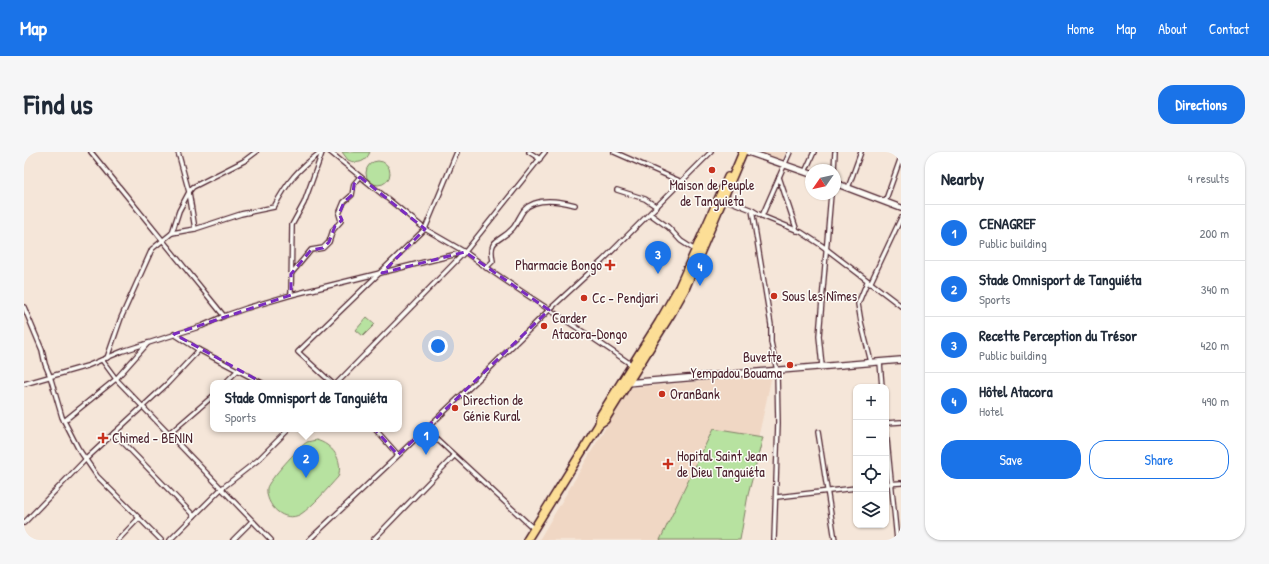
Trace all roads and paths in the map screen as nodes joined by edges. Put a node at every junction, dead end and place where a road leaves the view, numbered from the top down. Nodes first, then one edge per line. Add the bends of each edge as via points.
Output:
1 (91, 152) edge
2 (178, 152) edge
3 (256, 152) edge
4 (322, 152) edge
5 (330, 152) edge
6 (456, 152) edge
7 (530, 152) edge
8 (545, 152) edge
9 (614, 152) edge
10 (711, 152) edge
11 (738, 152) edge
12 (743, 152) edge
13 (748, 152) edge
14 (790, 152) edge
15 (814, 152) edge
16 (835, 152) edge
17 (861, 152) edge
18 (901, 157) edge
19 (540, 159) junction
20 (811, 164) edge
21 (834, 164) edge
22 (784, 165) junction
23 (805, 172) edge
24 (360, 177) junction
25 (779, 177) junction
26 (682, 182) junction
27 (841, 185) edge
28 (848, 188) junction
29 (617, 190) dead end
30 (189, 192) junction
31 (724, 199) junction
32 (831, 200) edge
33 (885, 202) junction
34 (575, 205) dead end
35 (656, 207) junction
36 (901, 208) edge
37 (752, 210) junction
38 (650, 214) junction
39 (762, 216) junction
40 (901, 218) edge
41 (425, 229) junction
42 (195, 230) junction
43 (797, 231) junction
44 (172, 233) junction
45 (162, 240) junction
46 (696, 250) junction
47 (827, 250) junction
48 (465, 252) junction
49 (486, 268) junction
50 (382, 273) junction
51 (291, 274) junction
52 (869, 283) junction
53 (682, 288) junction
54 (291, 295) junction
55 (901, 306) edge
56 (24, 307) edge
57 (549, 310) junction
58 (224, 316) junction
59 (174, 334) junction
60 (149, 342) junction
61 (199, 350) junction
62 (107, 358) junction
63 (102, 360) junction
64 (901, 360) edge
65 (872, 362) junction
66 (880, 362) junction
67 (632, 365) junction
68 (822, 366) junction
69 (238, 370) junction
70 (776, 371) junction
71 (50, 376) junction
72 (116, 379) junction
73 (228, 380) edge
74 (256, 380) edge
75 (329, 380) edge
76 (340, 380) edge
77 (625, 382) junction
78 (24, 384) edge
79 (882, 384) edge
80 (210, 399) edge
81 (143, 406) junction
82 (64, 421) junction
83 (901, 422) edge
84 (889, 423) edge
85 (426, 428) junction
86 (286, 432) edge
87 (377, 432) edge
88 (818, 432) dead end
89 (114, 433) junction
90 (169, 434) junction
91 (398, 455) junction
92 (454, 456) junction
93 (889, 456) edge
94 (86, 459) junction
95 (901, 483) edge
96 (892, 484) junction
97 (853, 488) edge
98 (221, 489) junction
99 (827, 491) junction
100 (776, 497) junction
101 (194, 516) junction
102 (139, 518) junction
103 (252, 522) junction
104 (24, 523) edge
105 (534, 529) junction
106 (118, 540) edge
107 (161, 540) edge
108 (170, 540) edge
109 (233, 540) edge
110 (271, 540) edge
111 (309, 540) edge
112 (373, 540) edge
113 (527, 540) edge
114 (774, 540) edge
115 (835, 540) edge
116 (897, 540) edge

1 - 45 street
2 - 30 street
3 - 30 street via 244,161 193,187
4 - 42 street via 301,167 286,184 274,207 241,214
4 - 51 street via 304,203 292,225
5 - 24 street
6 - 41 street
7 - 19 street
8 - 19 street
9 - 26 street
10 - 26 street
11 - 46 highway
12 - 31 highway
13 - 22 main road
14 - 22 street
15 - 20 street
16 - 21 street
17 - 28 street
18 - 33 street
19 - 48 street
22 - 23 main road
22 - 25 street
24 - 41 street
24 - 51 street via 354,184 352,195 344,202 339,214 341,220 333,230 329,242 323,248 311,250
25 - 39 street
25 - 43 street
26 - 35 street
27 - 28 main road
28 - 33 main road
29 - 35 street via 645,199
30 - 42 street
30 - 44 street
31 - 37 street
31 - 53 highway
32 - 47 street
33 - 36 main road
34 - 49 street via 543,202 525,209 513,228 493,243 490,250 493,261
35 - 38 street
37 - 39 street
37 - 70 street
38 - 46 street
38 - 57 street
39 - 43 street
40 - 52 street
41 - 48 street
41 - 50 street
42 - 44 street
43 - 47 street
44 - 45 street
45 - 58 street
45 - 62 street via 152,249 121,318
46 - 53 highway
47 - 52 street
47 - 68 street via 819,336
48 - 49 street
48 - 50 street
48 - 76 street
49 - 57 street
50 - 54 street
50 - 75 street via 298,352
51 - 54 street
52 - 55 street
52 - 65 street via 858,304
53 - 67 highway
53 - 77 highway
54 - 58 street
56 - 71 street
57 - 67 street
57 - 85 street
58 - 59 street
59 - 60 street
59 - 61 street
60 - 62 street
60 - 72 street
61 - 69 street
61 - 81 street
62 - 63 street
63 - 71 street
63 - 72 street
64 - 66 main road
65 - 66 main road
65 - 68 main road
66 - 79 street
67 - 77 highway
68 - 70 main road
69 - 73 street
69 - 74 street
70 - 77 main road
70 - 100 street
71 - 78 street
71 - 82 street
72 - 81 street
72 - 82 street
77 - 105 highway via 600,416 599,424
80 - 90 street
81 - 89 street
81 - 90 street
82 - 94 street
83 - 84 street
85 - 91 street
85 - 92 street
86 - 98 street via 258,460
87 - 91 street
88 - 99 street
89 - 94 street
89 - 101 street
90 - 98 street
91 - 111 street
92 - 105 street
92 - 112 street
93 - 96 street
94 - 102 street via 97,476
94 - 104 street
95 - 96 street
96 - 116 street
97 - 99 street
98 - 101 street
98 - 103 street
99 - 100 street
99 - 115 street
100 - 114 street
101 - 108 street
102 - 106 street
102 - 107 street
103 - 109 street
103 - 110 street
105 - 113 highway

